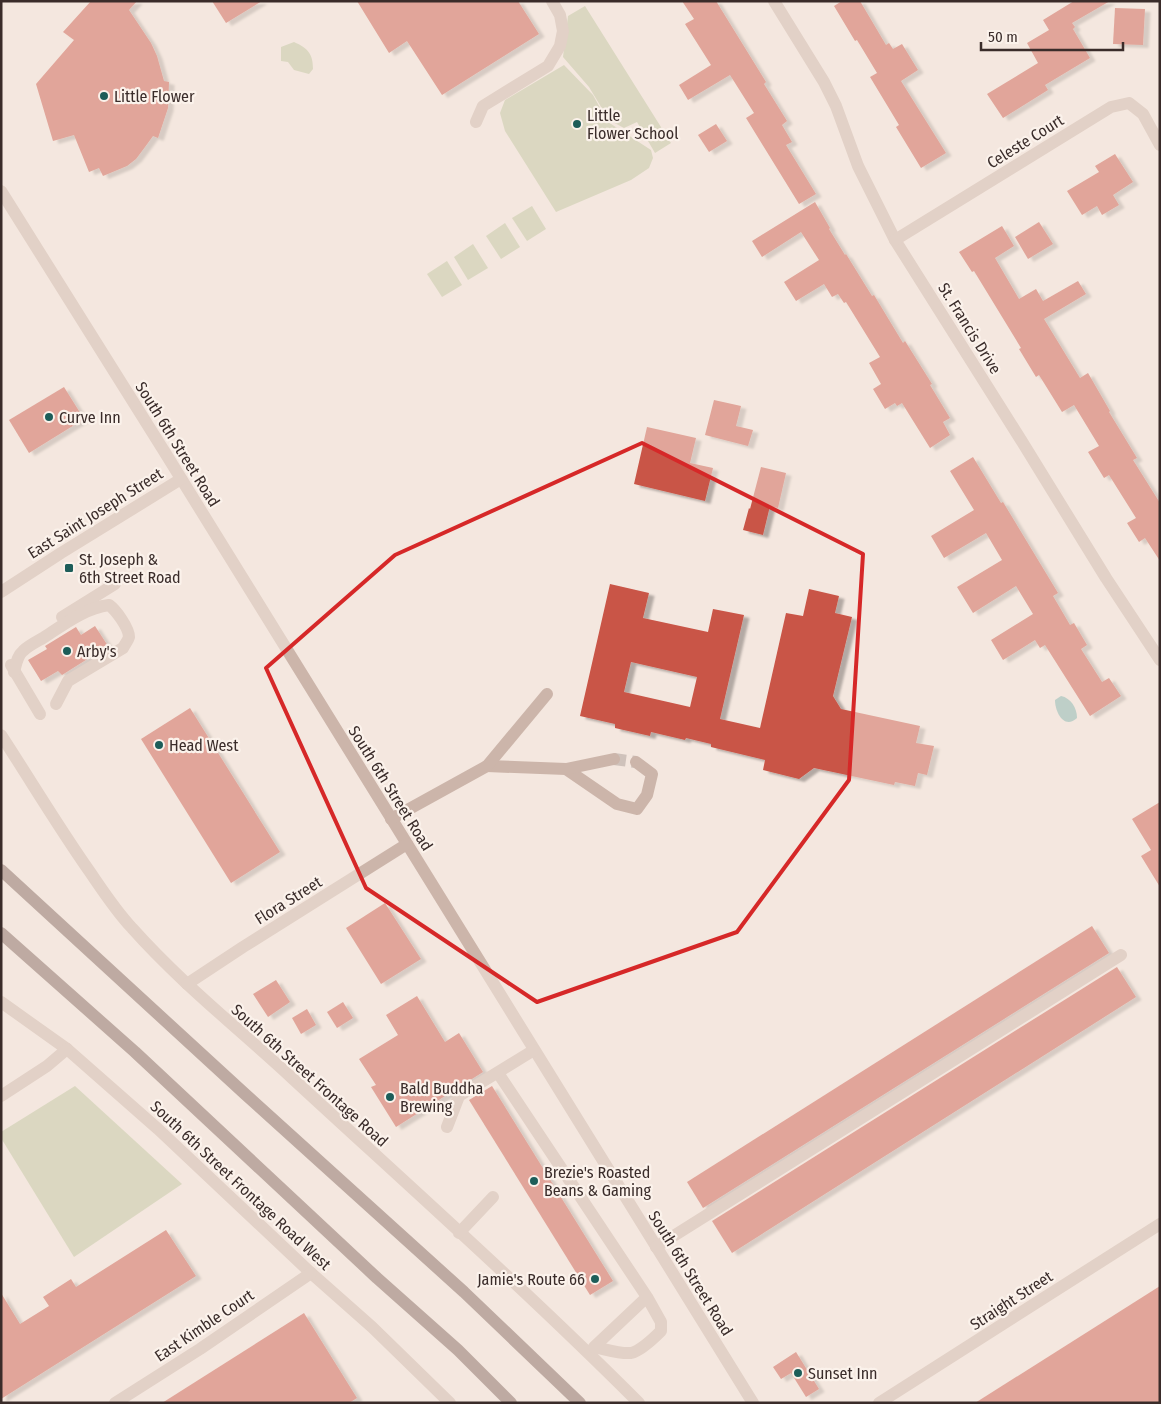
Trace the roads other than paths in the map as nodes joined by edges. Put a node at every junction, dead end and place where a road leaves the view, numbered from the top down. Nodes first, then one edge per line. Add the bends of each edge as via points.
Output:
1 (552, 1) edge
2 (774, 1) edge
3 (476, 122) dead end
4 (1160, 146) edge
5 (1, 191) edge
6 (895, 240) junction
7 (181, 479) junction
8 (115, 584) dead end
9 (1, 592) edge
10 (1160, 660) edge
11 (14, 672) junction
12 (547, 694) dead end
13 (56, 704) dead end
14 (40, 714) dead end
15 (1, 735) edge
16 (614, 759) tunnel mouth
17 (636, 762) tunnel mouth
18 (487, 766) junction
19 (566, 769) junction
20 (391, 819) junction
21 (407, 844) junction
22 (1, 870) edge
23 (1, 933) edge
24 (1121, 955) dead end
25 (187, 984) junction
26 (1, 1002) edge
27 (67, 1049) junction
28 (534, 1050) junction
29 (498, 1073) junction
30 (1, 1096) edge
31 (447, 1127) dead end
32 (493, 1197) dead end
33 (1160, 1224) edge
34 (459, 1232) junction
35 (656, 1247) junction
36 (311, 1273) junction
37 (647, 1297) junction
38 (591, 1349) junction
39 (751, 1402) edge
40 (115, 1403) edge
41 (450, 1403) edge
42 (511, 1403) edge
43 (580, 1403) edge
44 (639, 1403) edge
45 (879, 1403) edge

1 - 3 street via 560,16 562,31 560,46 548,66 483,106
2 - 6 street, St. Francis Drive via 824,82 858,166
4 - 6 street, Celeste Court via 1143,114 1129,103 1111,107
5 - 7 street, South 6th Street Road
6 - 10 street, St. Francis Drive
7 - 9 street, East Saint Joseph Street
7 - 20 street, South 6th Street Road
8 - 11 street via 19,644 11,656
11 - 13 street via 22,651 76,618 109,605 127,629 128,641 123,648 68,682
11 - 14 street
12 - 18 street
15 - 25 street, South 6th Street Frontage Road via 105,894 130,926
16 - 19 street
17 - 19 street via 652,774 646,795 637,809 618,804
18 - 19 street
18 - 20 street
20 - 21 street, South 6th Street Road
21 - 25 street, Flora Street
21 - 28 street, South 6th Street Road
22 - 43 main road via 464,1292
23 - 42 main road via 135,1052 458,1350
24 - 35 street
25 - 34 street, South 6th Street Frontage Road
26 - 27 street, South 6th Street Frontage Road West
27 - 30 street
27 - 36 street, South 6th Street Frontage Road West via 158,1129
28 - 29 street
28 - 35 street, South 6th Street Road
29 - 31 street via 460,1096
29 - 37 street
32 - 34 street
33 - 45 street, Straight Street
34 - 38 street, South 6th Street Frontage Road
35 - 39 street, South 6th Street Road
36 - 40 street, East Kimble Court
36 - 41 street, South 6th Street Frontage Road West
37 - 38 street
37 - 38 street via 661,1322 661,1331 650,1342 632,1353
38 - 44 street, South 6th Street Frontage Road

